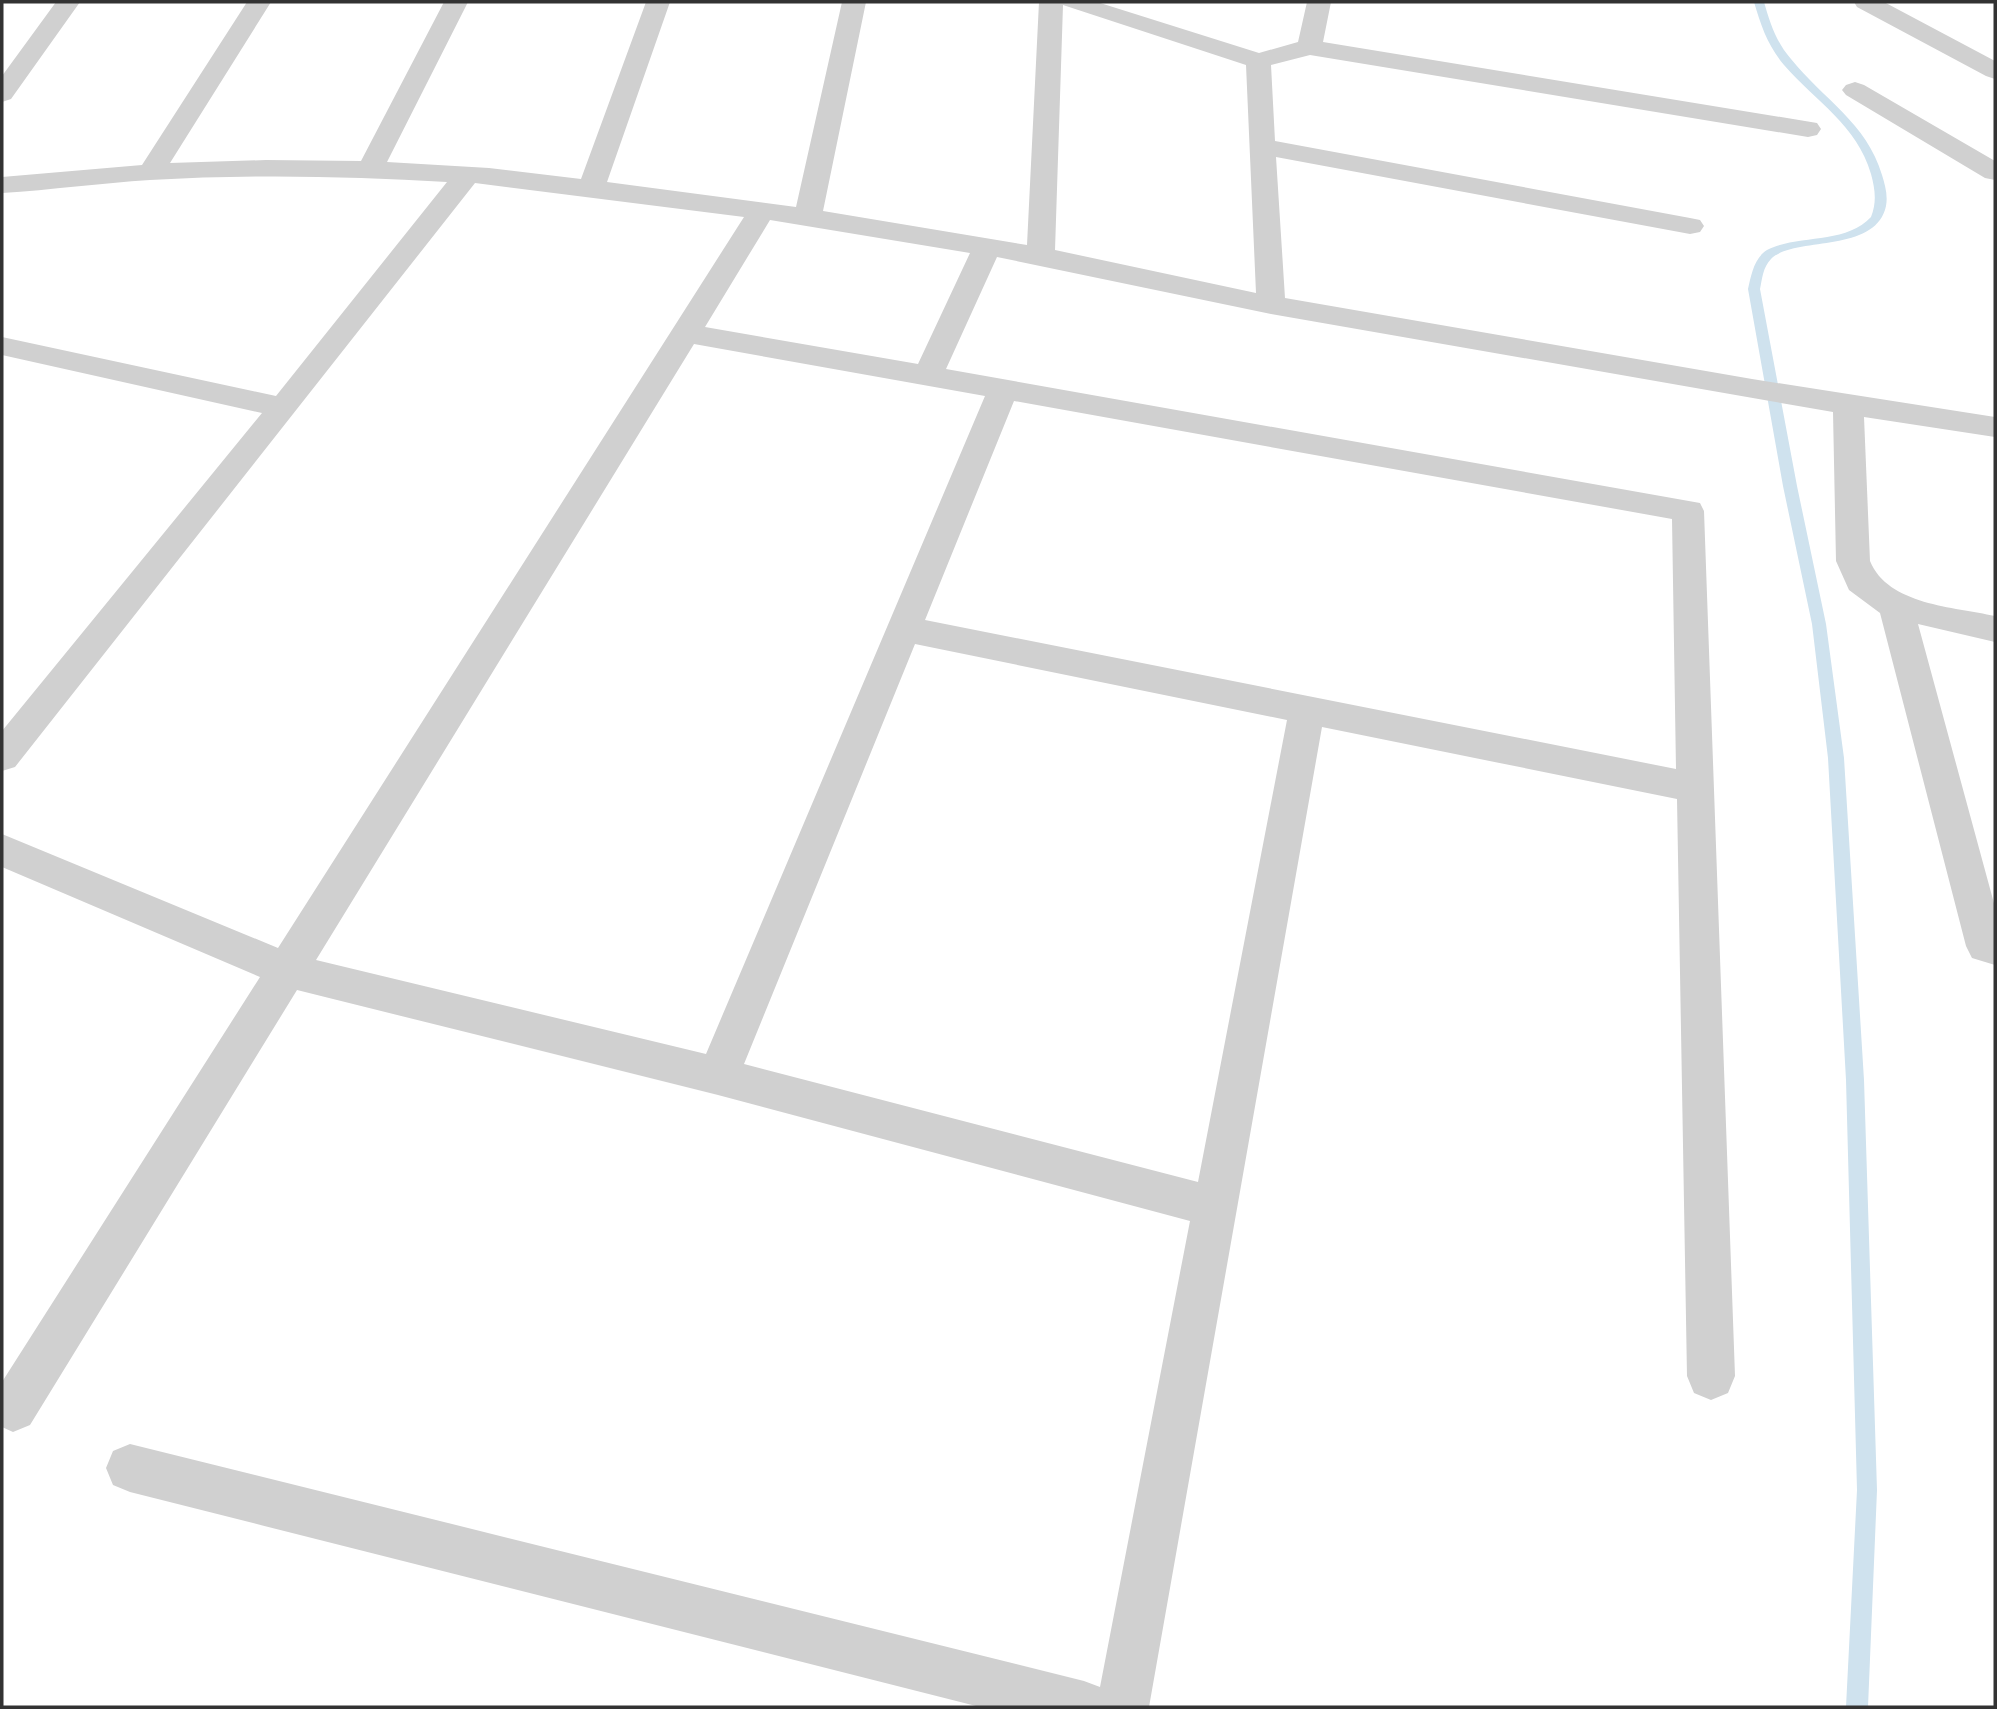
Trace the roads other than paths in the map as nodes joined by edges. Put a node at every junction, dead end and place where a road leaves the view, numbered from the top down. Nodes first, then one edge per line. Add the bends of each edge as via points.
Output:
1 (68, 2) edge
2 (259, 2) edge
3 (456, 2) edge
4 (658, 2) edge
5 (854, 2) edge
6 (1051, 2) edge
7 (1073, 2) edge
8 (1319, 2) edge
9 (1866, 2) edge
10 (1309, 47) junction
11 (1258, 61) junction
12 (1995, 71) edge
13 (1856, 90) dead end
14 (2, 94) edge
15 (1808, 129) dead end
16 (1262, 146) junction
17 (370, 169) junction
18 (151, 172) junction
19 (1995, 172) edge
20 (467, 175) junction
21 (2, 185) edge
22 (591, 188) junction
23 (762, 211) junction
24 (808, 217) junction
25 (1690, 226) dead end
26 (987, 247) junction
27 (1041, 256) junction
28 (1271, 305) junction
29 (685, 332) junction
30 (2, 346) edge
31 (928, 375) junction
32 (1004, 388) junction
33 (1848, 402) junction
34 (283, 408) junction
35 (1995, 427) edge
36 (1896, 607) junction
37 (904, 629) junction
38 (1995, 629) edge
39 (1307, 710) junction
40 (2, 757) edge
41 (1695, 788) junction
42 (2, 850) edge
43 (1995, 948) edge
44 (287, 970) junction
45 (718, 1076) junction
46 (1215, 1207) junction
47 (1711, 1376) dead end
48 (13, 1408) dead end
49 (130, 1468) dead end
50 (1084, 1707) edge
51 (1123, 1707) edge

1 - 14 street via 23,47
2 - 18 street
3 - 17 street
4 - 22 street
5 - 24 street
6 - 27 street
7 - 11 street
8 - 10 street
9 - 12 street
10 - 11 street
10 - 15 street
11 - 16 street
13 - 19 street
16 - 25 street
16 - 28 street
17 - 18 street
17 - 20 street
18 - 21 street
20 - 22 street
20 - 34 street
22 - 23 street
23 - 24 street
23 - 29 street
24 - 26 street
26 - 27 street
26 - 31 street
27 - 28 street
28 - 33 street
29 - 31 street
29 - 44 street
30 - 34 street
31 - 32 street
32 - 37 street
32 - 41 street via 1688,511
33 - 35 street
33 - 36 street via 1853,561 1861,582
34 - 40 street
36 - 38 street
36 - 43 street via 1986,946
37 - 39 street
37 - 45 street
39 - 41 street
39 - 46 street
41 - 47 street
42 - 44 street
44 - 45 street
44 - 48 street
45 - 46 street
46 - 51 street
49 - 50 street

